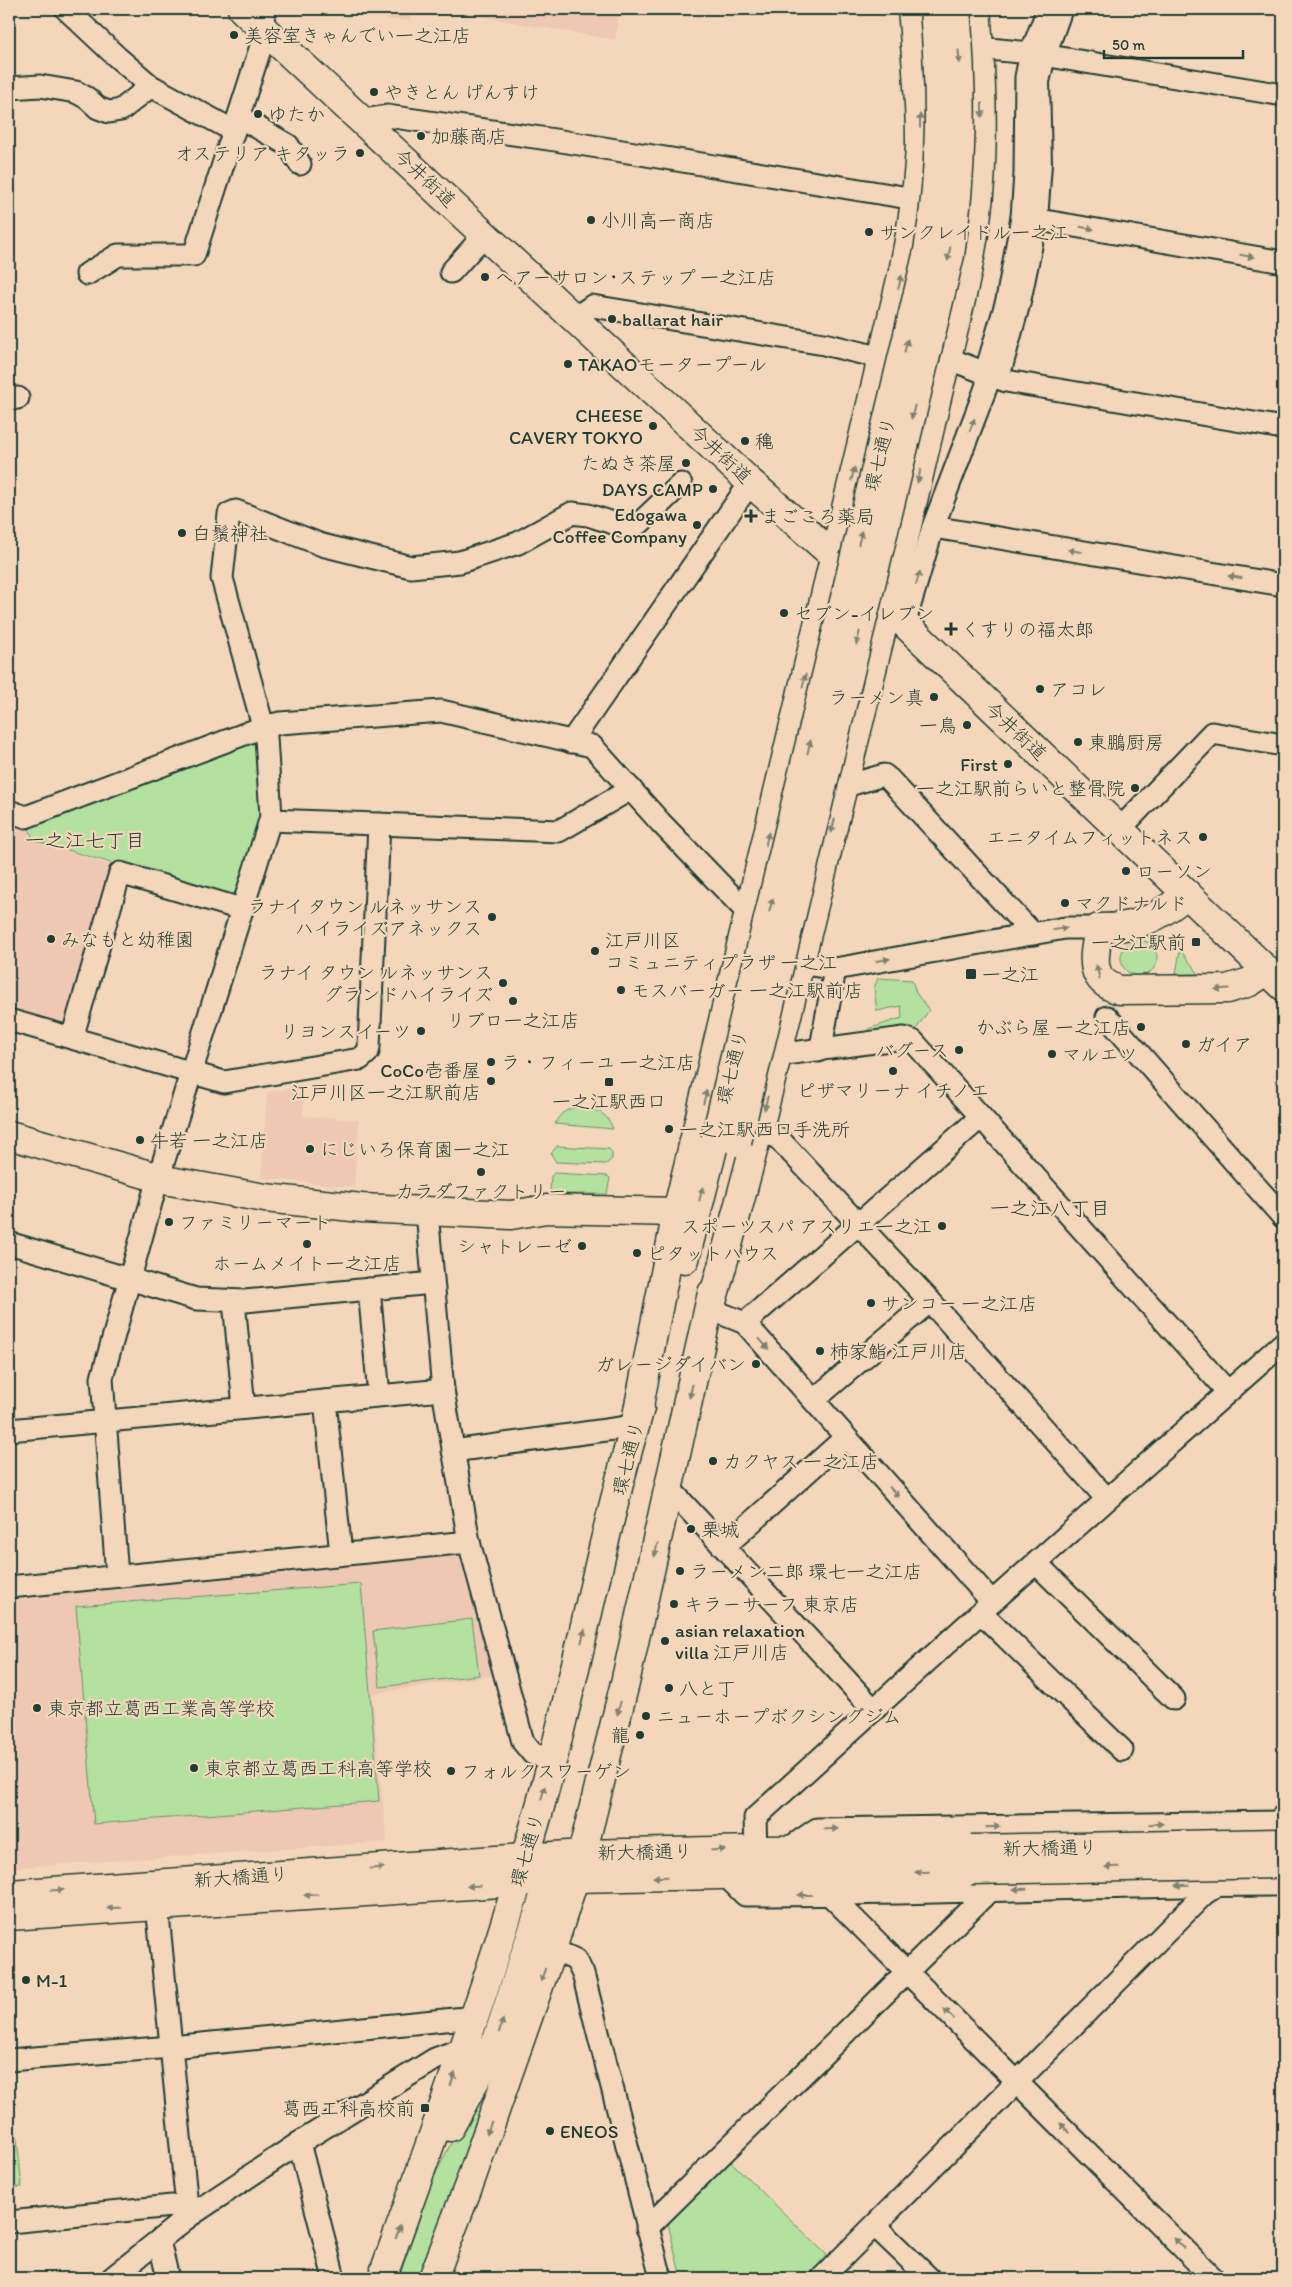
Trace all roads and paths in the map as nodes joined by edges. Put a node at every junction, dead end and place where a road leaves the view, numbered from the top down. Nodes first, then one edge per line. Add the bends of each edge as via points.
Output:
1 (66, 9) edge
2 (242, 9) edge
3 (912, 9) edge
4 (934, 9) edge
5 (956, 9) edge
6 (976, 9) edge
7 (1048, 9) edge
8 (1064, 9) edge
9 (263, 19) edge
10 (979, 48) junction
11 (1039, 55) junction
12 (151, 86) junction
13 (9, 88) edge
14 (1283, 94) edge
15 (364, 120) junction
16 (236, 124) junction
17 (300, 164) dead end
18 (915, 200) junction
19 (1031, 219) junction
20 (484, 234) junction
21 (1283, 262) edge
22 (451, 272) dead end
23 (87, 274) dead end
24 (575, 318) junction
25 (882, 358) junction
26 (947, 358) junction
27 (994, 375) junction
28 (1283, 428) edge
29 (681, 484) dead end
30 (752, 484) junction
31 (933, 527) junction
32 (833, 555) junction
33 (1283, 585) edge
34 (896, 617) junction
35 (262, 727) junction
36 (571, 742) junction
37 (1283, 745) edge
38 (842, 787) junction
39 (631, 788) junction
40 (9, 811) edge
41 (270, 820) junction
42 (379, 824) junction
43 (1120, 829) junction
44 (1187, 894) junction
45 (242, 909) junction
46 (749, 914) junction
47 (1099, 928) junction
48 (1033, 934) junction
49 (800, 964) junction
50 (835, 969) junction
51 (1275, 978) edge
52 (1107, 1017) dead end
53 (9, 1020) edge
54 (72, 1038) junction
55 (818, 1051) junction
56 (778, 1055) junction
57 (192, 1072) junction
58 (981, 1117) junction
59 (9, 1135) edge
60 (737, 1138) junction
61 (158, 1178) junction
62 (427, 1212) junction
63 (677, 1212) junction
64 (1283, 1217) edge
65 (858, 1223) junction
66 (9, 1243) edge
67 (129, 1279) junction
68 (433, 1283) junction
69 (369, 1289) junction
70 (234, 1301) junction
71 (930, 1301) junction
72 (710, 1309) junction
73 (745, 1323) junction
74 (1283, 1343) edge
75 (443, 1390) junction
76 (1228, 1392) junction
77 (379, 1396) junction
78 (814, 1400) junction
79 (325, 1401) junction
80 (244, 1408) junction
81 (104, 1421) junction
82 (635, 1426) junction
83 (9, 1430) edge
84 (845, 1438) junction
85 (453, 1451) junction
86 (670, 1489) junction
87 (1107, 1499) junction
88 (469, 1542) junction
89 (725, 1546) junction
90 (340, 1554) junction
91 (1036, 1563) junction
92 (117, 1576) junction
93 (9, 1587) edge
94 (986, 1607) junction
95 (1174, 1699) dead end
96 (874, 1710) junction
97 (1122, 1750) dead end
98 (552, 1758) junction
99 (1282, 1826) edge
100 (788, 1849) junction
101 (756, 1850) junction
102 (525, 1857) junction
103 (971, 1860) junction
104 (1283, 1864) edge
105 (569, 1871) junction
106 (726, 1876) junction
107 (518, 1883) junction
108 (1218, 1885) junction
109 (1283, 1885) edge
110 (990, 1890) junction
111 (9, 1894) edge
112 (830, 1895) junction
113 (157, 1905) junction
114 (9, 1916) edge
115 (552, 1949) junction
116 (906, 1972) junction
117 (476, 2017) junction
118 (172, 2047) junction
119 (464, 2048) junction
120 (9, 2060) edge
121 (1018, 2081) junction
122 (299, 2144) junction
123 (413, 2192) junction
124 (188, 2217) junction
125 (9, 2222) edge
126 (875, 2226) junction
127 (647, 2228) junction
128 (159, 2241) junction
129 (112, 2278) edge
130 (168, 2278) edge
131 (334, 2278) edge
132 (382, 2278) edge
133 (433, 2278) edge
134 (661, 2278) edge
135 (822, 2278) edge
136 (929, 2278) edge
137 (1214, 2278) edge

1 - 12 street
2 - 9 main road, 今井街道
18 -> 3 main road via 920,103
60 -> 4 main road, 環七通り, bridge via 936,208 940,88
5 -> 60 main road, 環七通り, bridge via 962,129 957,209 950,255
6 - 10 main road
7 - 11 street
8 - 11 street
9 - 15 main road, 今井街道
9 - 16 street via 262,43
10 - 11 street
10 -> 26 main road via 980,185 966,274
11 - 14 street
11 - 19 street via 1026,76 1025,174
12 - 13 street via 121,110 109,112 76,92 40,86
12 - 16 street
15 - 18 street via 387,116 555,140
15 - 20 main road, 今井街道
16 - 17 street via 288,145
16 - 23 street via 194,255 118,255
25 -> 18 main road via 904,267
19 -> 21 street
19 - 27 street via 1008,300
20 - 22 street
20 - 24 main road, 今井街道
24 - 25 street via 592,306 824,344
24 - 30 main road, 今井街道
32 -> 25 main road
26 - 27 street
26 -> 34 main road
27 - 28 street
31 -> 27 street
29 - 35 street via 640,522 629,528 572,513 518,543 460,562 427,567 410,568 322,545 236,511 229,514 222,578
30 - 32 main road, 今井街道
30 - 36 street
33 -> 31 street
34 -> 31 street
32 - 34 main road, 今井街道
46 -> 32 main road
34 - 38 main road
34 - 43 main road, 今井街道
35 - 36 street via 441,711
35 - 40 street via 26,817
35 - 41 street via 266,737
36 - 39 street via 592,746
37 - 43 street via 1212,733
38 - 48 street via 884,775
38 -> 49 main road
39 - 42 street via 558,831
39 - 46 street
41 - 42 street
41 - 45 street
42 - 57 street via 368,1052 355,1061 224,1082
43 - 44 main road, 今井街道
44 - 47 main road via 1164,913 1145,923
44 - 51 main road, 今井街道
45 - 54 street via 120,873
45 - 57 street
63 -> 46 main road
48 -> 47 street via 1065,928
51 -> 47 main road via 1227,989 1120,990 1106,986 1096,972
50 -> 48 street
49 - 50 street
49 - 56 main road
50 - 55 street
52 - 64 street
53 - 54 street
54 - 57 street
55 - 56 street
55 - 58 street via 904,1038 913,1041
56 -> 60 main road
57 - 61 street
58 - 65 street
58 - 76 street
59 - 61 main road
60 - 65 street via 778,1138
60 - 72 main road, 環七通り
82 -> 60 main road, 環七通り via 682,1272
61 - 62 main road via 265,1198
61 - 67 street
62 - 63 main road via 511,1215 546,1209
62 - 68 street
63 - 82 main road
65 - 71 street
65 - 73 street
66 - 67 street
67 - 70 street via 196,1299
67 - 81 street via 102,1378
68 - 69 street
68 - 75 street
69 - 70 street
69 - 77 street
70 - 80 street
71 - 78 street
71 - 87 street
72 - 73 street
72 -> 86 main road, 環七通り
73 -> 78 street
74 - 76 street
75 - 77 street
75 - 85 street
76 - 87 street
77 - 79 street
78 - 84 street
79 - 80 street
79 - 90 street
80 - 81 street
81 - 83 street
81 - 92 street
82 - 85 street
98 -> 82 main road, 環七通り
84 - 89 street
84 -> 94 street via 934,1534
85 - 88 street
86 - 89 street
86 -> 105 main road, 環七通り via 625,1683
87 - 91 street
88 - 90 street
88 - 98 street via 523,1742 533,1754
89 - 96 street
90 - 92 street
91 - 94 street
91 - 95 street
92 - 93 street
94 - 96 street
94 - 97 street
96 - 101 street via 755,1818
102 -> 98 main road, 環七通り
100 -> 99 street via 817,1829
99 - 103 main road, 新大橋通り, bridge
99 - 108 street
100 - 101 main road, 新大橋通り
100 - 103 main road, 新大橋通り
105 -> 101 main road, 新大橋通り
102 - 105 main road, 新大橋通り
102 - 107 main road, 環七通り
111 -> 102 main road, 新大橋通り
104 -> 103 main road, 新大橋通り, bridge
103 -> 106 main road, 新大橋通り
106 -> 105 main road, 新大橋通り
105 - 107 main road, 新大橋通り
105 - 115 main road, 環七通り
123 -> 105 main road via 497,2040
112 -> 106 street via 745,1895
107 -> 113 main road, 新大橋通り
107 - 117 main road, 環七通り
108 - 109 street
108 -> 110 street
108 - 121 street via 1204,1894
110 - 112 street
110 - 116 street
112 - 116 street
113 -> 114 main road, 新大橋通り
113 - 118 street
115 - 127 street via 576,1960 583,1974
115 -> 133 main road, 環七通り
121 -> 116 street
116 - 127 street
117 - 118 street
117 - 119 main road, 環七通り
118 - 120 street
118 - 124 street
119 - 122 street via 435,2059
123 -> 119 main road, 環七通り
121 - 126 street
137 -> 121 street
122 - 124 street
122 - 131 street
132 -> 123 main road, 環七通り
124 - 125 street via 172,2206
124 - 128 street
126 - 135 street
126 - 136 street
127 - 134 street
128 - 129 street
128 - 130 street

